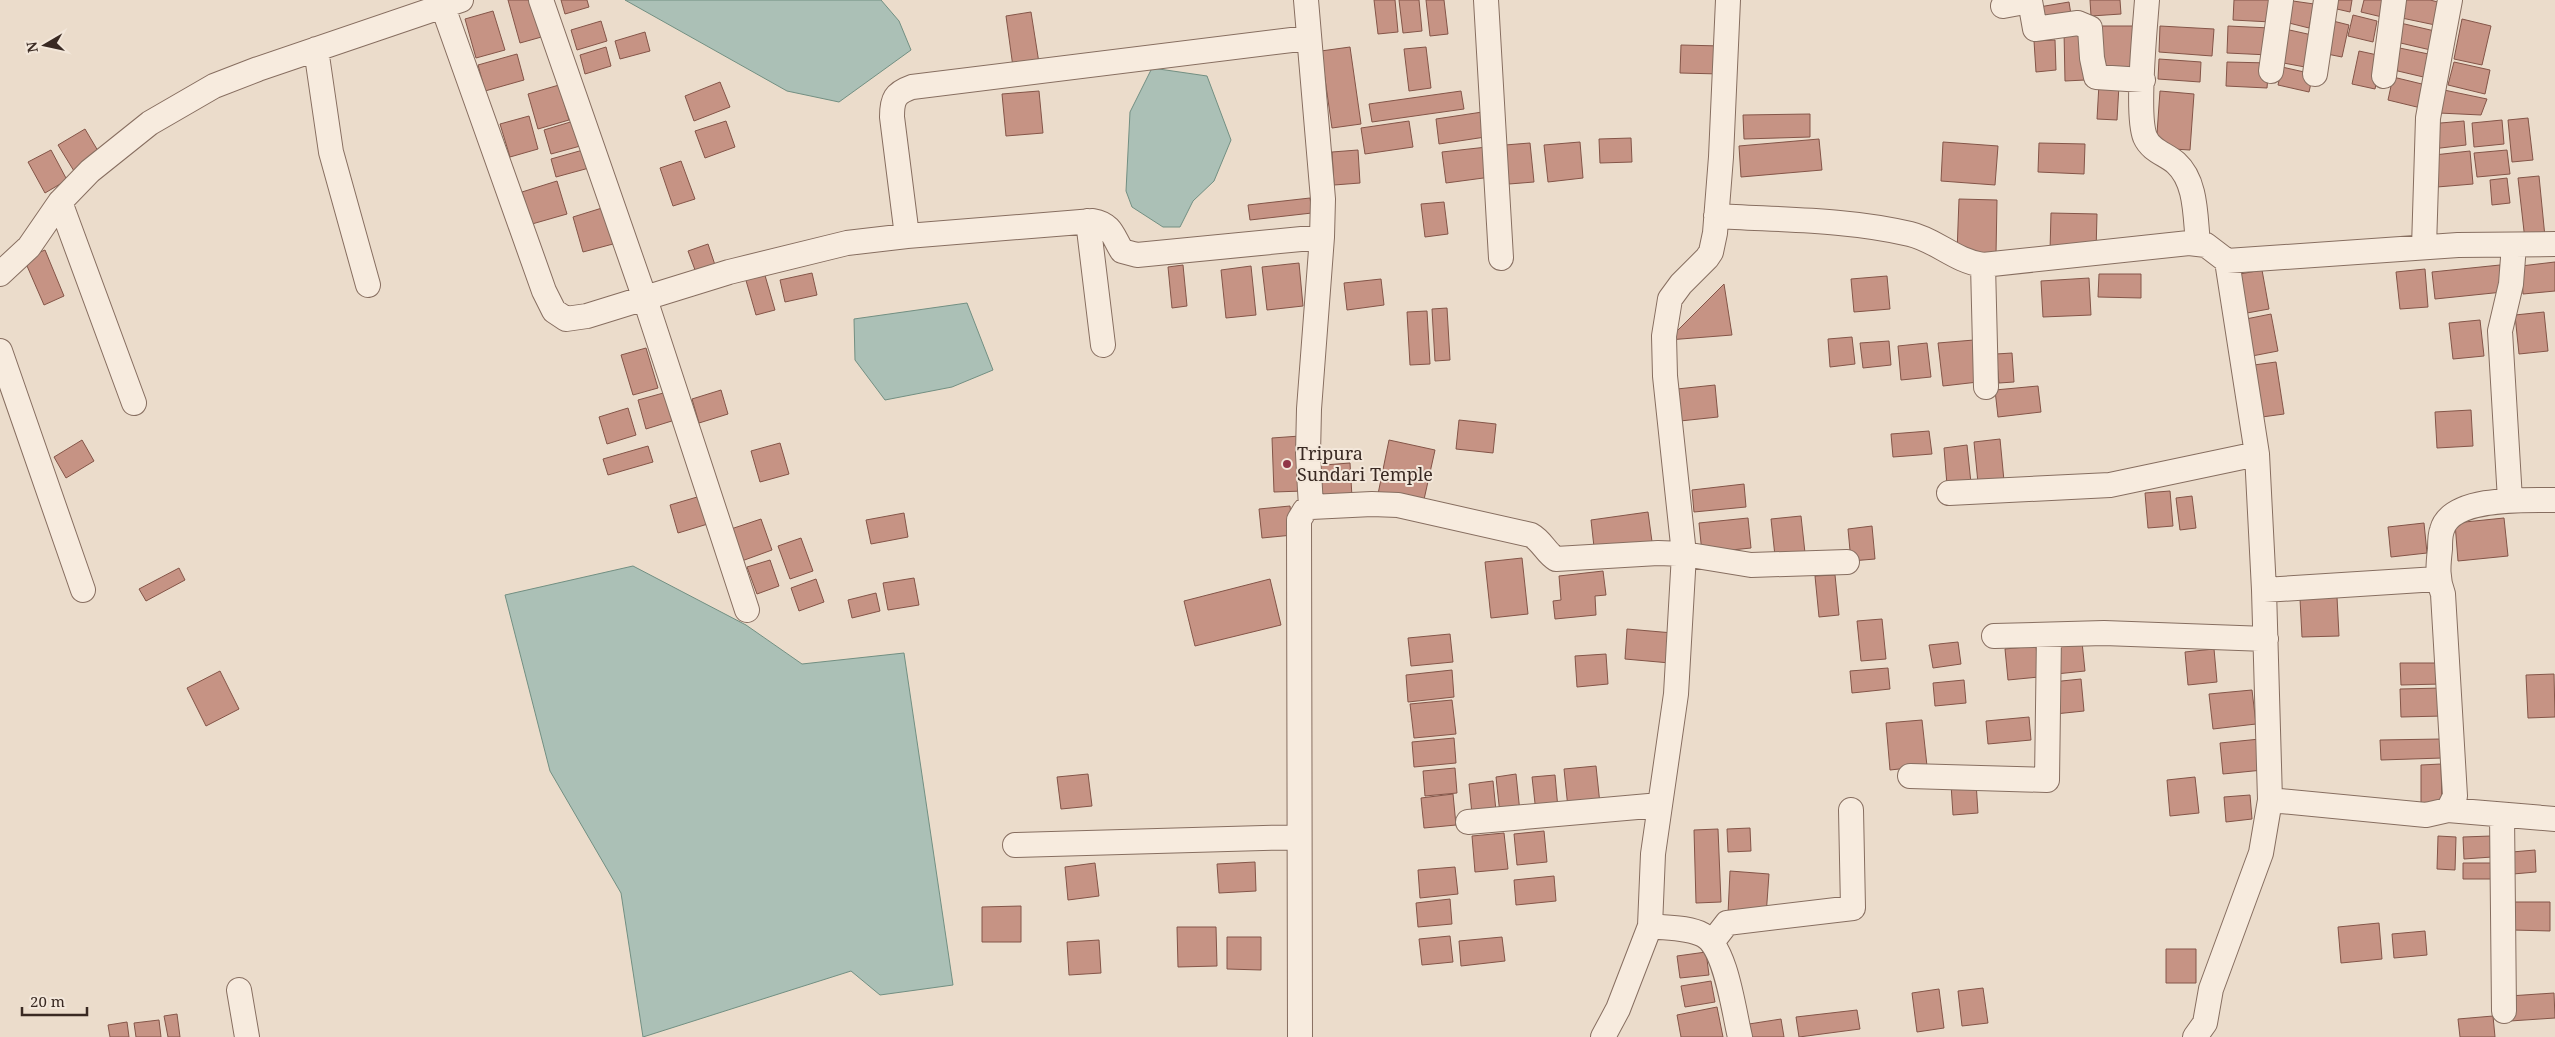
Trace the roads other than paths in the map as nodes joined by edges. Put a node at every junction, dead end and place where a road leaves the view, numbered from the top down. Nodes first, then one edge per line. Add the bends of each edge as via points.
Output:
1 (541, 0) edge
2 (1306, 0) edge
3 (1486, 0) edge
4 (1728, 0) edge
5 (2147, 0) edge
6 (2281, 0) edge
7 (2326, 0) edge
8 (2394, 0) edge
9 (2450, 0) edge
10 (452, 4) edge
11 (2003, 6) dead end
12 (1308, 38) junction
13 (316, 49) junction
14 (2271, 71) dead end
15 (2315, 74) dead end
16 (2384, 76) dead end
17 (2143, 80) junction
18 (60, 202) junction
19 (1716, 216) junction
20 (1088, 221) junction
21 (907, 236) junction
22 (1322, 237) junction
23 (2198, 242) junction
24 (2555, 244) edge
25 (2514, 245) junction
26 (2424, 247) junction
27 (1501, 258) dead end
28 (2227, 261) junction
29 (1982, 266) junction
30 (0, 274) edge
31 (368, 284) dead end
32 (645, 299) junction
33 (1103, 345) dead end
34 (0, 351) edge
35 (1986, 387) dead end
36 (134, 404) dead end
37 (2256, 454) junction
38 (1949, 493) dead end
39 (2510, 500) junction
40 (2555, 500) edge
41 (1310, 507) junction
42 (1684, 554) junction
43 (1847, 562) dead end
44 (2437, 579) junction
45 (83, 590) dead end
46 (2264, 590) junction
47 (748, 610) dead end
48 (2049, 635) junction
49 (1994, 636) dead end
50 (2266, 639) junction
51 (1910, 776) dead end
52 (2270, 800) junction
53 (1660, 805) junction
54 (1851, 810) dead end
55 (2448, 810) junction
56 (2502, 815) junction
57 (2555, 819) edge
58 (1468, 822) dead end
59 (1299, 837) junction
60 (1015, 845) dead end
61 (1650, 926) junction
62 (1713, 941) junction
63 (239, 990) dead end
64 (2504, 1011) dead end
65 (247, 1037) edge
66 (1300, 1037) edge
67 (1603, 1037) edge
68 (1740, 1037) edge
69 (2195, 1037) edge

1 - 32 street
2 - 12 street
3 - 27 street
4 - 19 street
5 - 17 street
6 - 14 street
7 - 15 street
8 - 16 street
9 - 26 street via 2428,118
10 - 13 street
10 - 32 street via 544,291 552,307 560,316 576,319
11 - 17 street via 2030,1 2035,29 2078,23 2090,28 2096,77
12 - 21 street via 912,87 900,92 892,102 892,116
12 - 22 street via 1322,173
13 - 18 street via 214,86 150,123 90,172
13 - 31 street via 331,152
17 - 23 street via 2143,132 2155,150 2176,163 2184,173 2194,200
18 - 30 street via 29,246
18 - 36 street
19 - 29 street via 1825,222 1891,230 1917,236 1961,260
19 - 42 street via 1711,252 1680,284 1670,299 1666,317 1665,376
20 - 21 street
20 - 22 street via 1106,224 1122,251 1136,255
20 - 33 street
21 - 32 street via 847,243 758,264
22 - 41 street via 1308,409
23 - 28 street
23 - 29 street
24 - 25 street
25 - 26 street
25 - 39 street via 2510,294 2500,331
26 - 28 street
28 - 37 street
29 - 35 street
32 - 47 street
34 - 45 street
37 - 38 street via 2110,485
37 - 46 street
39 - 40 street
39 - 44 street via 2465,508 2451,516 2442,529
41 - 42 street via 1398,505 1447,514 1531,535 1556,559
41 - 59 street via 1299,520
42 - 43 street via 1751,565
42 - 53 street via 1676,694
44 - 46 street
44 - 55 street via 2443,594 2455,796
46 - 50 street
48 - 49 street
48 - 50 street via 2104,633
48 - 51 street via 2047,780
50 - 52 street
52 - 55 street via 2426,815
52 - 69 street via 2261,853 2212,989 2205,1023
53 - 58 street
53 - 61 street via 1653,854
54 - 62 street via 1853,908 1727,923
55 - 56 street
56 - 57 street
56 - 64 street
59 - 60 street
59 - 66 street
61 - 62 street via 1695,931
61 - 67 street via 1618,1008
62 - 68 street via 1722,961
63 - 65 street

